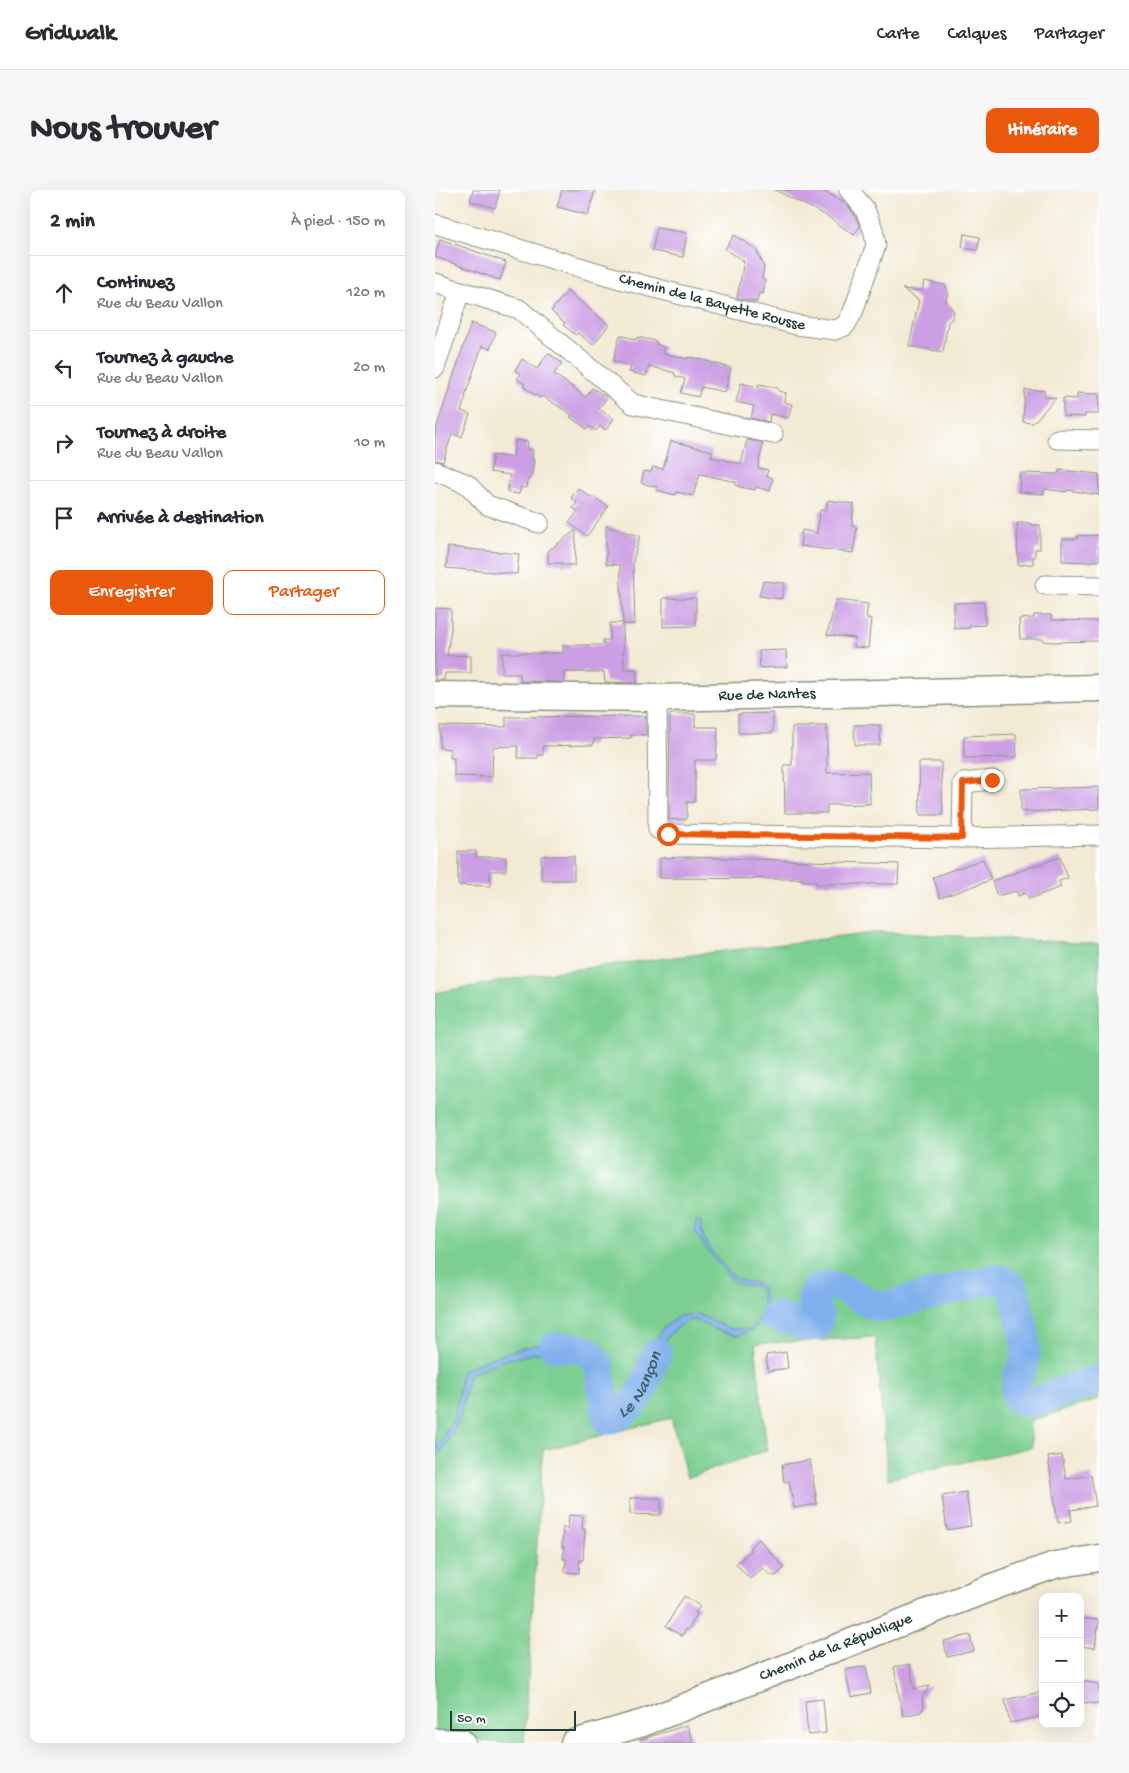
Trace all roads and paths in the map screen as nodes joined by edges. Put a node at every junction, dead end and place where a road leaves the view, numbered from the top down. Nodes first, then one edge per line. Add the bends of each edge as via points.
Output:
1 (849, 190) edge
2 (435, 224) edge
3 (435, 283) edge
4 (460, 291) junction
5 (435, 368) edge
6 (773, 434) dead end
7 (1057, 439) dead end
8 (1099, 440) edge
9 (435, 471) edge
10 (539, 523) dead end
11 (1045, 585) dead end
12 (1099, 586) edge
13 (1099, 688) edge
14 (435, 695) edge
15 (657, 698) junction
16 (992, 780) dead end
17 (1099, 835) edge
18 (962, 838) junction
19 (1099, 1558) edge
20 (435, 1742) edge
21 (462, 1743) edge
22 (574, 1743) edge

1 - 2 street, Chemin de la Bayette Rousse via 864,208 875,245 853,312 845,326 835,330 797,325 616,278
3 - 4 street
4 - 5 street
4 - 6 street via 519,309 633,404
7 - 8 street
9 - 10 street via 467,484 487,505
11 - 12 street
13 - 15 main road, Rue de Nantes
14 - 15 main road, Rue de Nantes
15 - 18 street via 658,829 668,834
16 - 18 street via 963,783
17 - 18 street
19 - 22 main road, Chemin de la République via 1055,1565 998,1585 643,1723
20 - 21 main road

